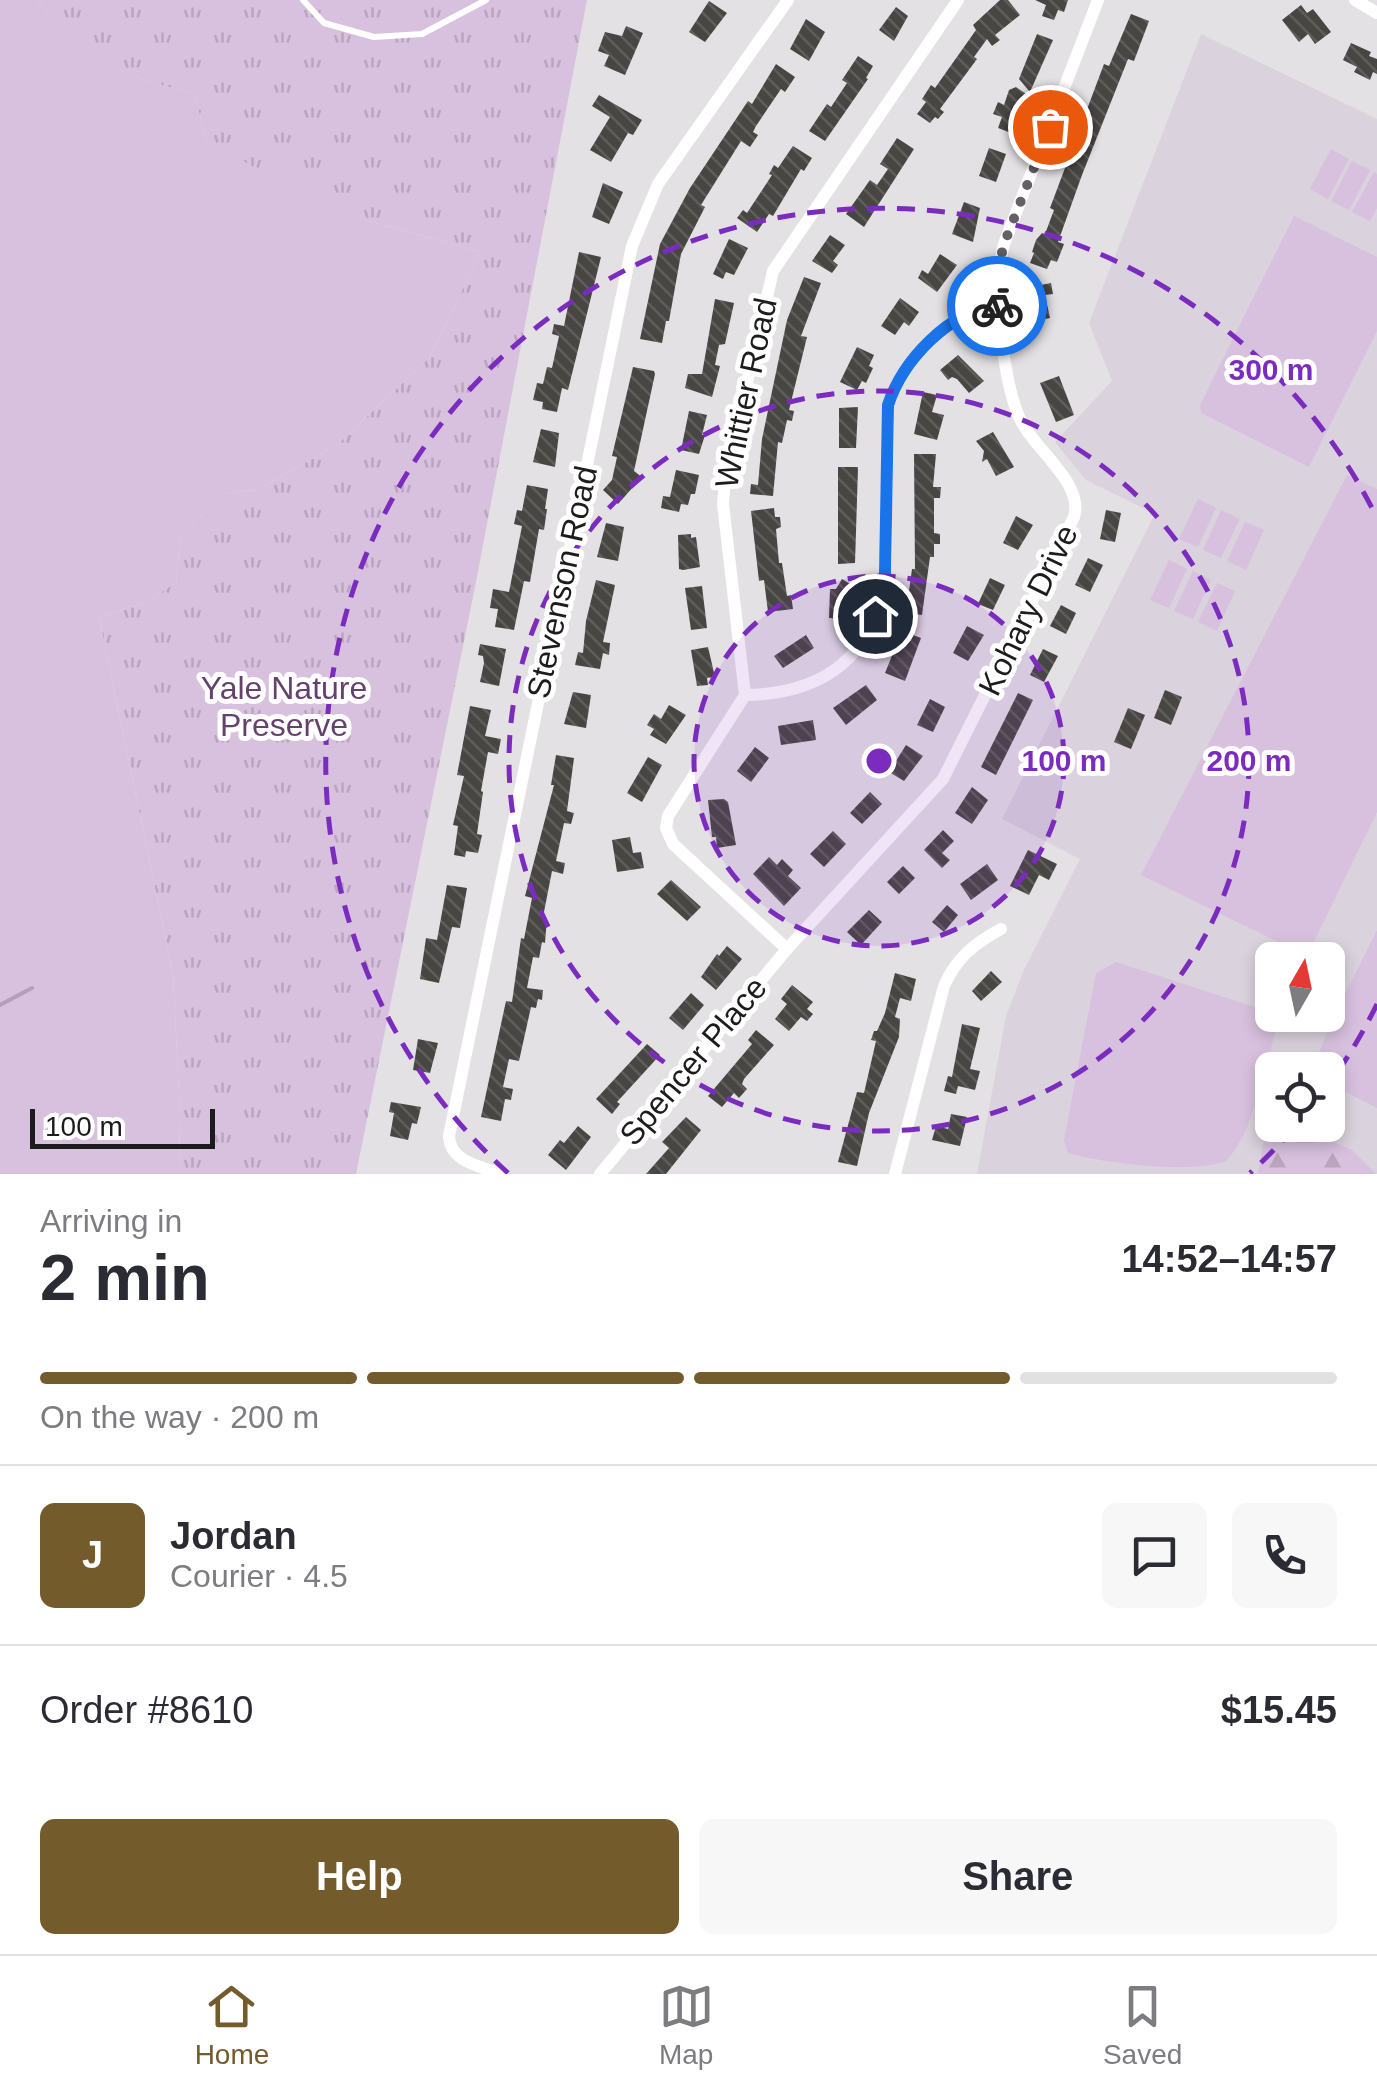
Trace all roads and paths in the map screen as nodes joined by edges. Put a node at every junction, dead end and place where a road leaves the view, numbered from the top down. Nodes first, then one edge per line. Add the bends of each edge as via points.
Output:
1 (303, 0) edge
2 (486, 0) edge
3 (788, 0) edge
4 (958, 0) edge
5 (1098, 0) edge
6 (1355, 0) edge
7 (1377, 13) edge
8 (999, 306) junction
9 (745, 695) junction
10 (1002, 929) dead end
11 (787, 949) junction
12 (501, 1174) edge
13 (600, 1174) edge
14 (895, 1174) edge

1 - 2 lane via 324,23 374,37 422,34
3 - 12 street, Stevenson Road via 658,184 632,246 449,1136 460,1158
4 - 9 street, Whittier Road via 773,271 723,504
5 - 8 street, Kohary Drive via 1004,244
6 - 7 street
8 - 9 street via 964,316 929,343 895,384 888,405 885,574 861,646 836,672 807,687
8 - 11 street, Kohary Drive via 1017,412 1071,487 1077,510 944,779
9 - 11 street via 666,828 673,844
10 - 14 street via 951,968
11 - 13 street, Spencer Place

